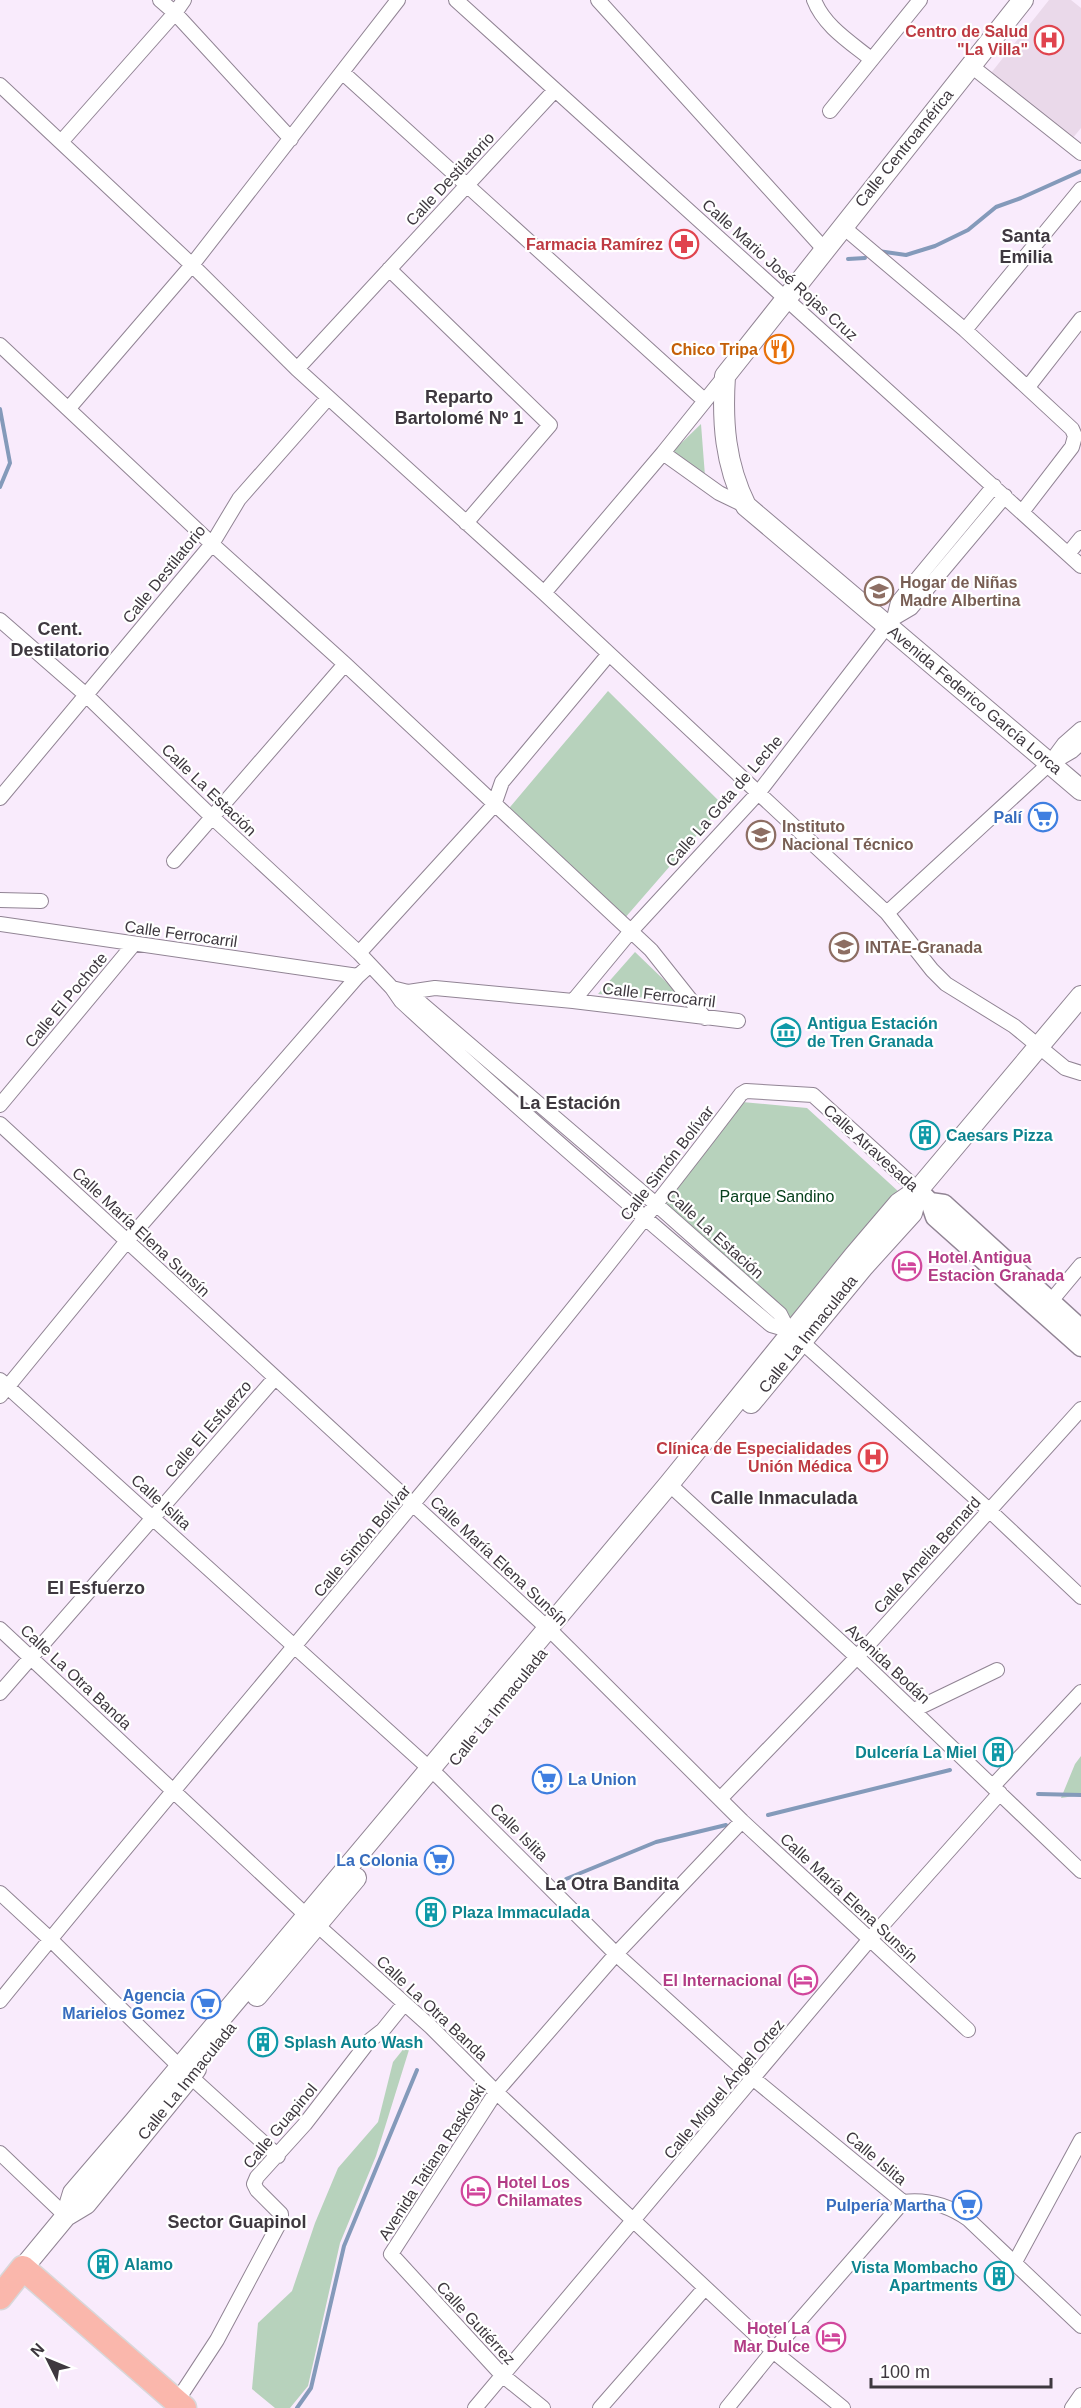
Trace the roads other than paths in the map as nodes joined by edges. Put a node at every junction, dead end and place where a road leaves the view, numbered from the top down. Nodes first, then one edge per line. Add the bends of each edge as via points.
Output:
1 (160, 0) edge
2 (184, 0) edge
3 (398, 0) edge
4 (456, 0) edge
5 (598, 0) edge
6 (828, 0) edge
7 (920, 0) edge
8 (1023, 0) edge
9 (816, 6) edge
10 (175, 13) junction
11 (871, 59) junction
12 (970, 66) junction
13 (342, 72) junction
14 (0, 85) edge
15 (555, 90) junction
16 (830, 111) dead end
17 (291, 139) junction
18 (61, 142) junction
19 (1081, 153) edge
20 (467, 186) junction
21 (1081, 189) edge
22 (843, 226) junction
23 (824, 249) junction
24 (192, 265) junction
25 (389, 269) junction
26 (786, 296) junction
27 (1081, 319) edge
28 (965, 330) junction
29 (0, 345) edge
30 (297, 369) junction
31 (725, 376) junction
32 (1028, 387) junction
33 (328, 398) junction
34 (704, 400) junction
35 (69, 408) junction
36 (1077, 423) edge
37 (663, 453) junction
38 (994, 486) junction
39 (1005, 496) junction
40 (746, 506) junction
41 (1022, 512) junction
42 (466, 523) junction
43 (1081, 538) edge
44 (212, 544) junction
45 (1068, 554) junction
46 (1081, 566) edge
47 (544, 593) junction
48 (0, 620) edge
49 (891, 622) junction
50 (609, 654) junction
51 (345, 664) junction
52 (86, 695) junction
53 (1081, 729) edge
54 (1081, 743) edge
55 (1050, 763) junction
56 (1081, 790) edge
57 (759, 792) junction
58 (0, 798) edge
59 (494, 805) junction
60 (211, 816) junction
61 (174, 861) dead end
62 (0, 900) edge
63 (41, 901) dead end
64 (887, 913) junction
65 (0, 924) edge
66 (631, 931) junction
67 (134, 944) junction
68 (360, 953) junction
69 (370, 965) junction
70 (357, 976) junction
71 (404, 996) junction
72 (1081, 996) edge
73 (573, 1001) junction
74 (705, 1018) junction
75 (738, 1021) dead end
76 (1039, 1047) junction
77 (1081, 1073) edge
78 (508, 1077) junction
79 (496, 1089) junction
80 (741, 1094) joint
81 (0, 1105) edge
82 (0, 1124) edge
83 (584, 1142) junction
84 (574, 1157) junction
85 (924, 1196) junction
86 (657, 1205) junction
87 (645, 1220) junction
88 (128, 1241) junction
89 (1081, 1265) edge
90 (1046, 1306) junction
91 (1081, 1329) edge
92 (793, 1335) junction
93 (1081, 1347) edge
94 (275, 1378) junction
95 (3, 1388) edge
96 (1081, 1408) edge
97 (674, 1488) junction
98 (414, 1505) junction
99 (990, 1511) junction
100 (153, 1516) junction
101 (1081, 1597) edge
102 (0, 1629) edge
103 (552, 1632) junction
104 (296, 1646) junction
105 (31, 1656) junction
106 (857, 1657) junction
107 (998, 1670) dead end
108 (1081, 1692) edge
109 (0, 1693) edge
110 (914, 1710) junction
111 (435, 1774) junction
112 (997, 1790) junction
113 (173, 1791) junction
114 (720, 1799) junction
115 (742, 1821) junction
116 (1081, 1871) edge
117 (0, 1893) edge
118 (312, 1921) junction
119 (50, 1939) junction
120 (870, 1939) junction
121 (616, 1954) junction
122 (0, 2001) edge
123 (404, 2004) junction
124 (968, 2030) dead end
125 (185, 2072) junction
126 (754, 2079) junction
127 (496, 2092) junction
128 (1081, 2140) edge
129 (0, 2153) edge
130 (278, 2156) junction
131 (903, 2202) junction
132 (66, 2216) junction
133 (634, 2222) junction
134 (391, 2254) joint
135 (1015, 2262) junction
136 (12, 2282) edge
137 (705, 2288) junction
138 (1081, 2326) edge
139 (772, 2351) junction
140 (502, 2375) junction
141 (1081, 2395) edge
142 (173, 2406) edge
143 (475, 2408) edge
144 (543, 2408) edge
145 (600, 2408) edge
146 (727, 2408) edge
147 (843, 2408) edge
148 (1072, 2408) edge

1 - 10 street
2 - 10 street
3 - 13 street
4 - 15 street, Calle Mario José Rojas Cruz
5 - 23 street
6 - 9 street
7 - 11 street
8 - 12 main road, Calle Centroamérica
9 - 11 street via 828,23
10 - 17 street
10 - 18 street
11 - 16 street
12 - 19 street
12 - 22 main road, Calle Centroamérica
13 - 17 street
13 - 20 street
14 - 18 street
15 - 20 street, Calle Destilatorio
15 - 26 street, Calle Mario José Rojas Cruz
17 - 24 street
18 - 24 street
20 - 25 street, Calle Destilatorio
20 - 34 street
21 - 28 street
22 - 23 main road, Calle Centroamérica
22 - 28 street
23 - 26 main road, Calle Centroamérica
24 - 30 street
24 - 35 street
25 - 30 street, Calle Destilatorio
25 - 42 street via 550,425
26 - 31 main road
26 - 38 street, Calle Mario José Rojas Cruz
27 - 32 street
28 - 32 street
29 - 35 street
30 - 33 street
31 - 34 street
31 - 40 main road, Avenida Federico García Lorca via 724,438 736,487
32 - 36 street
33 - 42 street
33 - 44 street, Calle Destilatorio via 239,499
34 - 37 street
35 - 44 street
36 - 41 street via 1072,447
37 - 40 street via 719,493
37 - 47 street
38 - 39 street, Calle Mario José Rojas Cruz
38 - 49 street, Calle La Gota de Leche via 898,602
39 - 41 street, Calle Mario José Rojas Cruz
39 - 49 street, Calle La Gota de Leche via 910,608
40 - 49 main road, Avenida Federico García Lorca
41 - 45 street, Calle Mario José Rojas Cruz
42 - 47 street
43 - 45 street
44 - 51 street
44 - 52 street, Calle Destilatorio
45 - 46 street, Calle Mario José Rojas Cruz
47 - 50 street
48 - 52 street, Calle La Estación
49 - 55 main road, Avenida Federico García Lorca
49 - 57 street, Calle La Gota de Leche
50 - 57 street
50 - 59 street via 502,782
51 - 59 street
51 - 60 street
52 - 58 street, Calle Destilatorio
52 - 60 street, Calle La Estación
53 - 55 street
54 - 55 street
55 - 56 main road, Avenida Federico García Lorca
55 - 64 street
57 - 64 street
57 - 66 street, Calle La Gota de Leche
59 - 66 street
59 - 68 street
60 - 61 street
60 - 68 street, Calle La Estación
62 - 63 street
64 - 76 street via 946,984 1014,1026
65 - 67 street, Calle Ferrocarril
66 - 73 street, Calle La Gota de Leche
66 - 74 street
67 - 70 street, Calle Ferrocarril
67 - 81 street, Calle El Pochote
68 - 69 street, Calle La Estación
69 - 70 street
69 - 71 street, Calle La Estación
70 - 88 street
71 - 73 street, Calle Ferrocarril via 435,988
71 - 78 street, Calle La Estación
71 - 79 street, Calle La Estación
72 - 76 main road, Calle La Inmaculada
73 - 74 street, Calle Ferrocarril
74 - 75 street, Calle Ferrocarril
76 - 77 street via 1065,1068
76 - 85 main road, Calle La Inmaculada
78 - 79 street
78 - 83 street, Calle La Estación
79 - 84 street, Calle La Estación
80 - 85 street, Calle Atravesada via 746,1091 813,1095
80 - 86 street, Calle Simón Bolívar
82 - 88 street, Calle María Elena Sunsín
83 - 84 street
83 - 86 street, Calle La Estación
84 - 87 street, Calle La Estación
85 - 90 street, Calle Atravesada via 944,1204 986,1252
85 - 92 main road, Calle La Inmaculada via 899,1203 858,1262
86 - 87 street, Calle Simón Bolívar
86 - 92 street, Calle La Estación via 780,1314
87 - 92 street, Calle La Estación via 771,1325
87 - 98 street, Calle Simón Bolívar
88 - 94 street, Calle María Elena Sunsín
88 - 95 street
89 - 90 street
90 - 91 street, Calle Atravesada
90 - 93 street, Calle Atravesada
92 - 97 main road, Calle La Inmaculada
92 - 99 street, Calle La Estación
94 - 98 street, Calle María Elena Sunsín
94 - 100 street, Calle El Esfuerzo
95 - 100 street, Calle Islita
96 - 99 street, Calle Amelia Bernard
97 - 103 main road, Calle La Inmaculada
97 - 106 street, Avenida Bodán
98 - 103 street, Calle María Elena Sunsín
98 - 104 street, Calle Simón Bolívar
99 - 101 street, Calle La Estación
99 - 106 street, Calle Amelia Bernard
100 - 104 street, Calle Islita
100 - 105 street, Calle El Esfuerzo
102 - 105 street, Calle La Otra Banda
103 - 111 main road, Calle La Inmaculada
103 - 114 street, Calle María Elena Sunsín
104 - 111 street, Calle Islita
104 - 113 street, Calle Simón Bolívar
105 - 109 street, Calle El Esfuerzo
105 - 113 street, Calle La Otra Banda
106 - 110 street, Avenida Bodán
106 - 114 street, Calle Amelia Bernard
107 - 110 street
108 - 112 street, Calle Miguel Ángel Ortez
110 - 112 street, Avenida Bodán
111 - 118 main road, Calle La Inmaculada
111 - 121 street, Calle Islita
112 - 116 street, Avenida Bodán
112 - 120 street, Calle Miguel Ángel Ortez
113 - 118 street, Calle La Otra Banda
113 - 119 street, Calle Simón Bolívar
114 - 115 street, Calle María Elena Sunsín
115 - 120 street, Calle María Elena Sunsín
115 - 121 street, Avenida Tatiana Raskoski
117 - 119 street
118 - 123 street, Calle La Otra Banda
118 - 125 main road, Calle La Inmaculada
119 - 122 street, Calle Simón Bolívar
119 - 125 street
120 - 124 street, Calle María Elena Sunsín
120 - 126 street, Calle Miguel Ángel Ortez
121 - 126 street, Calle Islita
121 - 127 street, Avenida Tatiana Raskoski
123 - 127 street, Calle La Otra Banda
123 - 130 street, Calle Guapinol via 369,2041
125 - 130 street
125 - 132 main road, Calle La Inmaculada via 73,2193
126 - 131 street, Calle Islita
126 - 133 street, Calle Miguel Ángel Ortez
127 - 133 street, Calle La Otra Banda
127 - 134 street, Avenida Tatiana Raskoski
128 - 135 street
129 - 132 street
130 - 142 street, Calle Guapinol via 254,2184 281,2214 281,2220 217,2340
131 - 135 street, Calle Islita via 926,2201 946,2206 968,2219
131 - 139 street
132 - 136 main road, Calle La Inmaculada
133 - 137 street, Calle La Otra Banda
133 - 140 street, Calle Miguel Ángel Ortez
134 - 140 street, Calle Gutiérrez
135 - 138 street, Calle Islita
136 - 142 highway
137 - 139 street, Calle La Otra Banda
137 - 145 street
139 - 146 street
139 - 147 street, Calle La Otra Banda
140 - 143 street, Calle Miguel Ángel Ortez
140 - 144 street, Calle Gutiérrez
141 - 148 street

